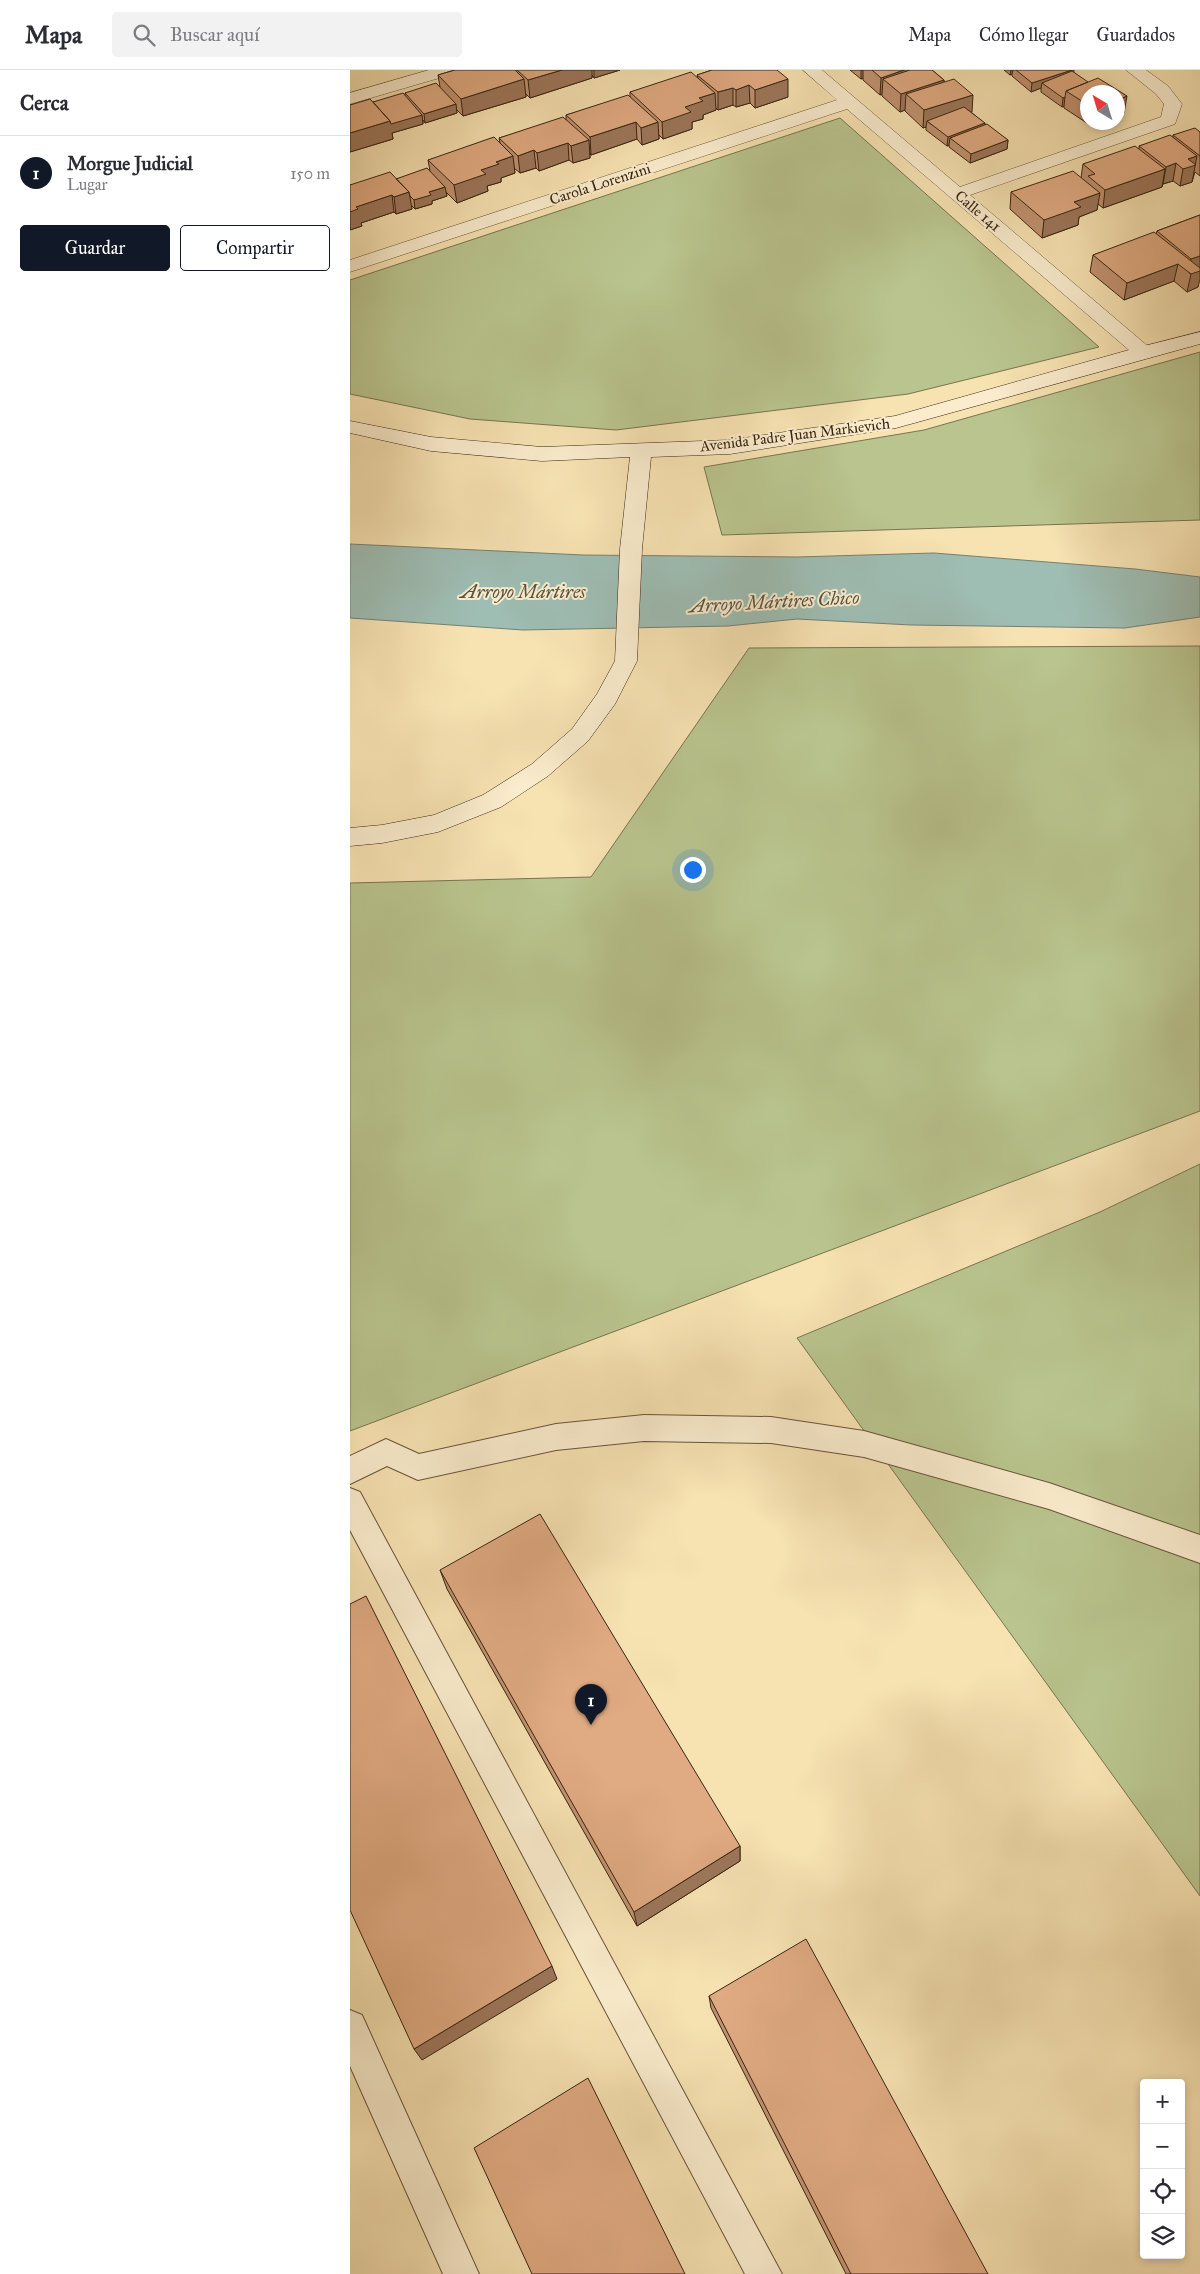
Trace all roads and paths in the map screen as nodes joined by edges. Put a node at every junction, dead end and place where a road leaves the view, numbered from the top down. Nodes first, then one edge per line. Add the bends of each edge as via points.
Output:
1 (447, 70) edge
2 (812, 70) edge
3 (1135, 70) edge
4 (350, 100) edge
5 (850, 102) junction
6 (957, 194) junction
7 (350, 266) edge
8 (1200, 330) edge
9 (1200, 338) edge
10 (1143, 352) junction
11 (350, 427) edge
12 (641, 451) junction
13 (350, 837) edge
14 (350, 1471) edge
15 (350, 1501) edge
16 (1200, 1549) edge
17 (350, 2027) edge
18 (461, 2274) edge
19 (764, 2274) edge

1 - 4 street
2 - 5 street, Calle 141
3 - 6 street via 1162,90 1173,104 1169,120
5 - 6 street, Calle 141
5 - 7 street, Carola Lorenzini
6 - 10 street, Calle 141
8 - 10 street
9 - 10 street
10 - 12 street, Avenida Padre Juan Markievich via 896,422 730,447
11 - 12 street, Avenida Padre Juan Markievich via 431,444 542,454
12 - 13 street via 631,549 626,661 607,698 580,735 540,770 492,801 438,823
14 - 16 lane via 386,1452 418,1467 556,1436 644,1428 771,1430 864,1444 1048,1496
15 - 19 lane
17 - 18 lane

